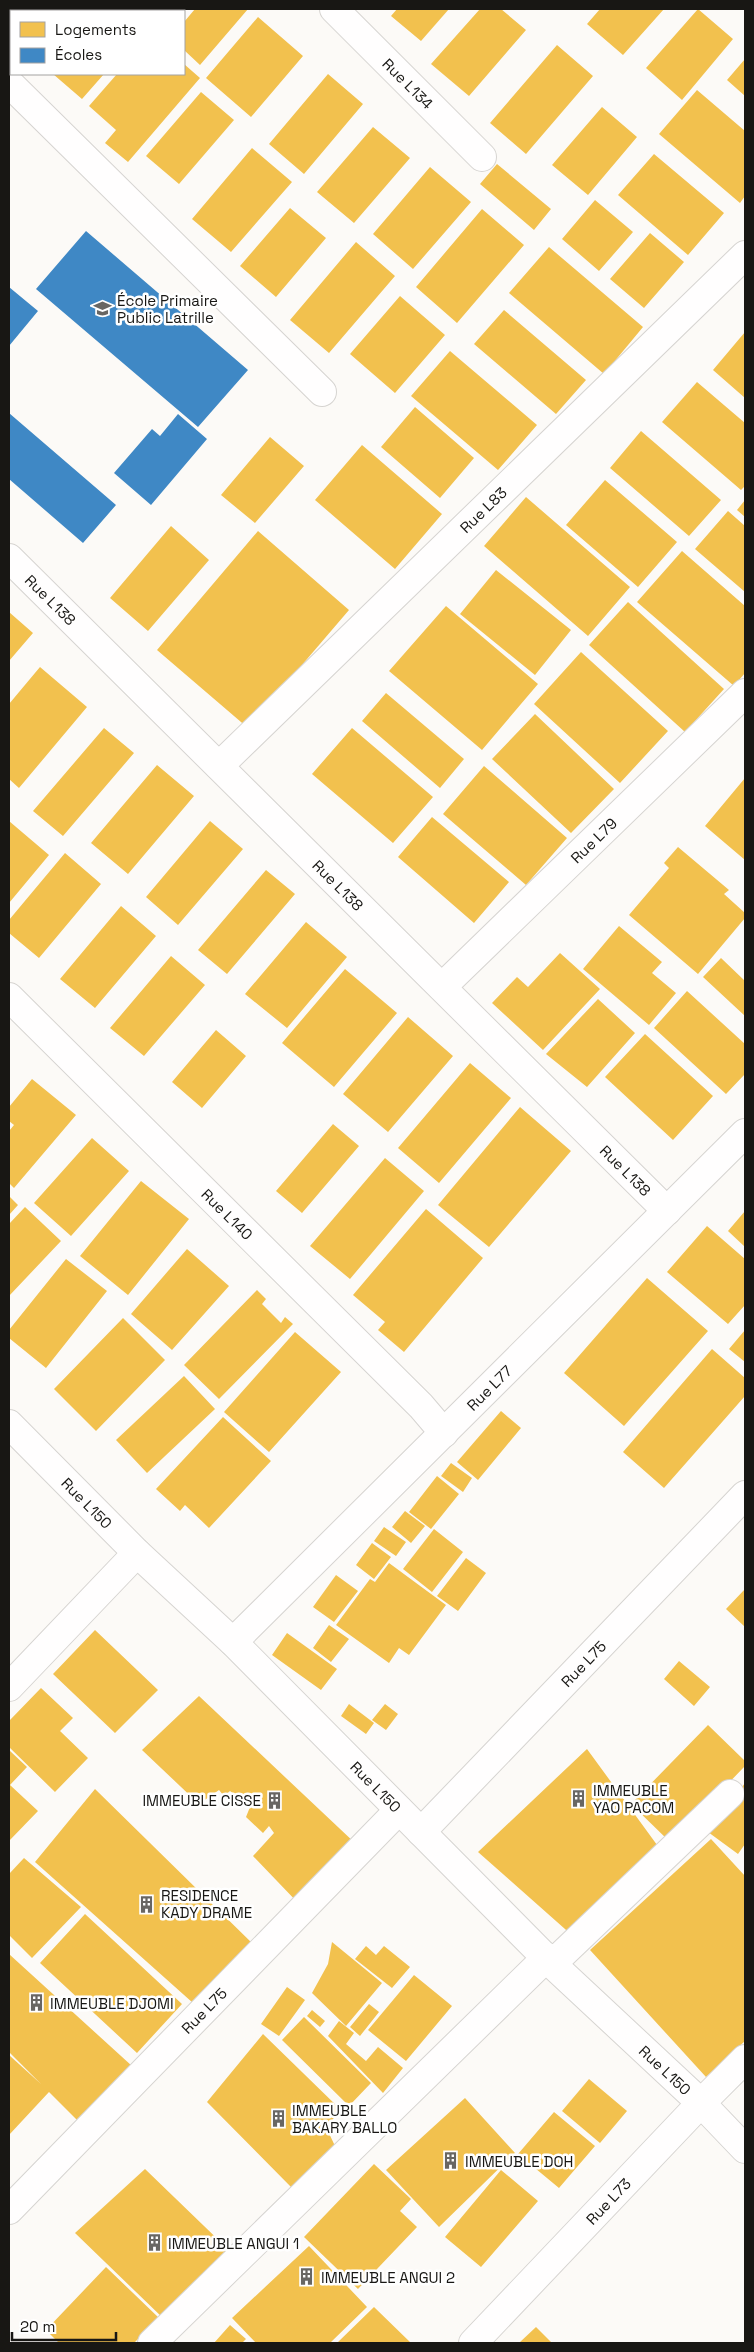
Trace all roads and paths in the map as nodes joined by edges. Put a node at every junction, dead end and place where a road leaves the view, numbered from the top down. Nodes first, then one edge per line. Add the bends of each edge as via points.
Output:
1 (334, 9) edge
2 (9, 83) edge
3 (482, 157) dead end
4 (745, 254) edge
5 (322, 392) dead end
6 (9, 558) edge
7 (745, 693) edge
8 (219, 766) junction
9 (442, 987) junction
10 (9, 997) edge
11 (745, 1133) edge
12 (667, 1211) junction
13 (9, 1424) edge
14 (444, 1433) junction
15 (745, 1495) edge
16 (137, 1553) junction
17 (234, 1642) junction
18 (9, 1687) edge
19 (730, 1794) dead end
20 (399, 1810) junction
21 (421, 1832) junction
22 (549, 1961) junction
23 (745, 2058) edge
24 (701, 2102) junction
25 (745, 2149) edge
26 (9, 2210) edge
27 (152, 2343) edge
28 (473, 2343) edge

1 - 3 street, Rue L134
2 - 5 street
4 - 8 street, Rue L83
6 - 8 street, Rue L138
7 - 9 street, Rue L79
8 - 9 street, Rue L138
9 - 12 street, Rue L138
10 - 14 street, Rue L140 via 421,1406
11 - 12 street, Rue L77
12 - 14 street, Rue L77
13 - 16 street, Rue L150
14 - 17 street, Rue L77
15 - 21 street, Rue L75
16 - 17 street, Rue L150
16 - 18 street
17 - 20 street, Rue L150
19 - 22 street
20 - 21 street, Rue L150
20 - 26 street, Rue L75
21 - 22 street, Rue L150
22 - 24 street, Rue L150
22 - 27 street
23 - 24 street, Rue L73
24 - 25 street, Rue L150
24 - 28 street, Rue L73

